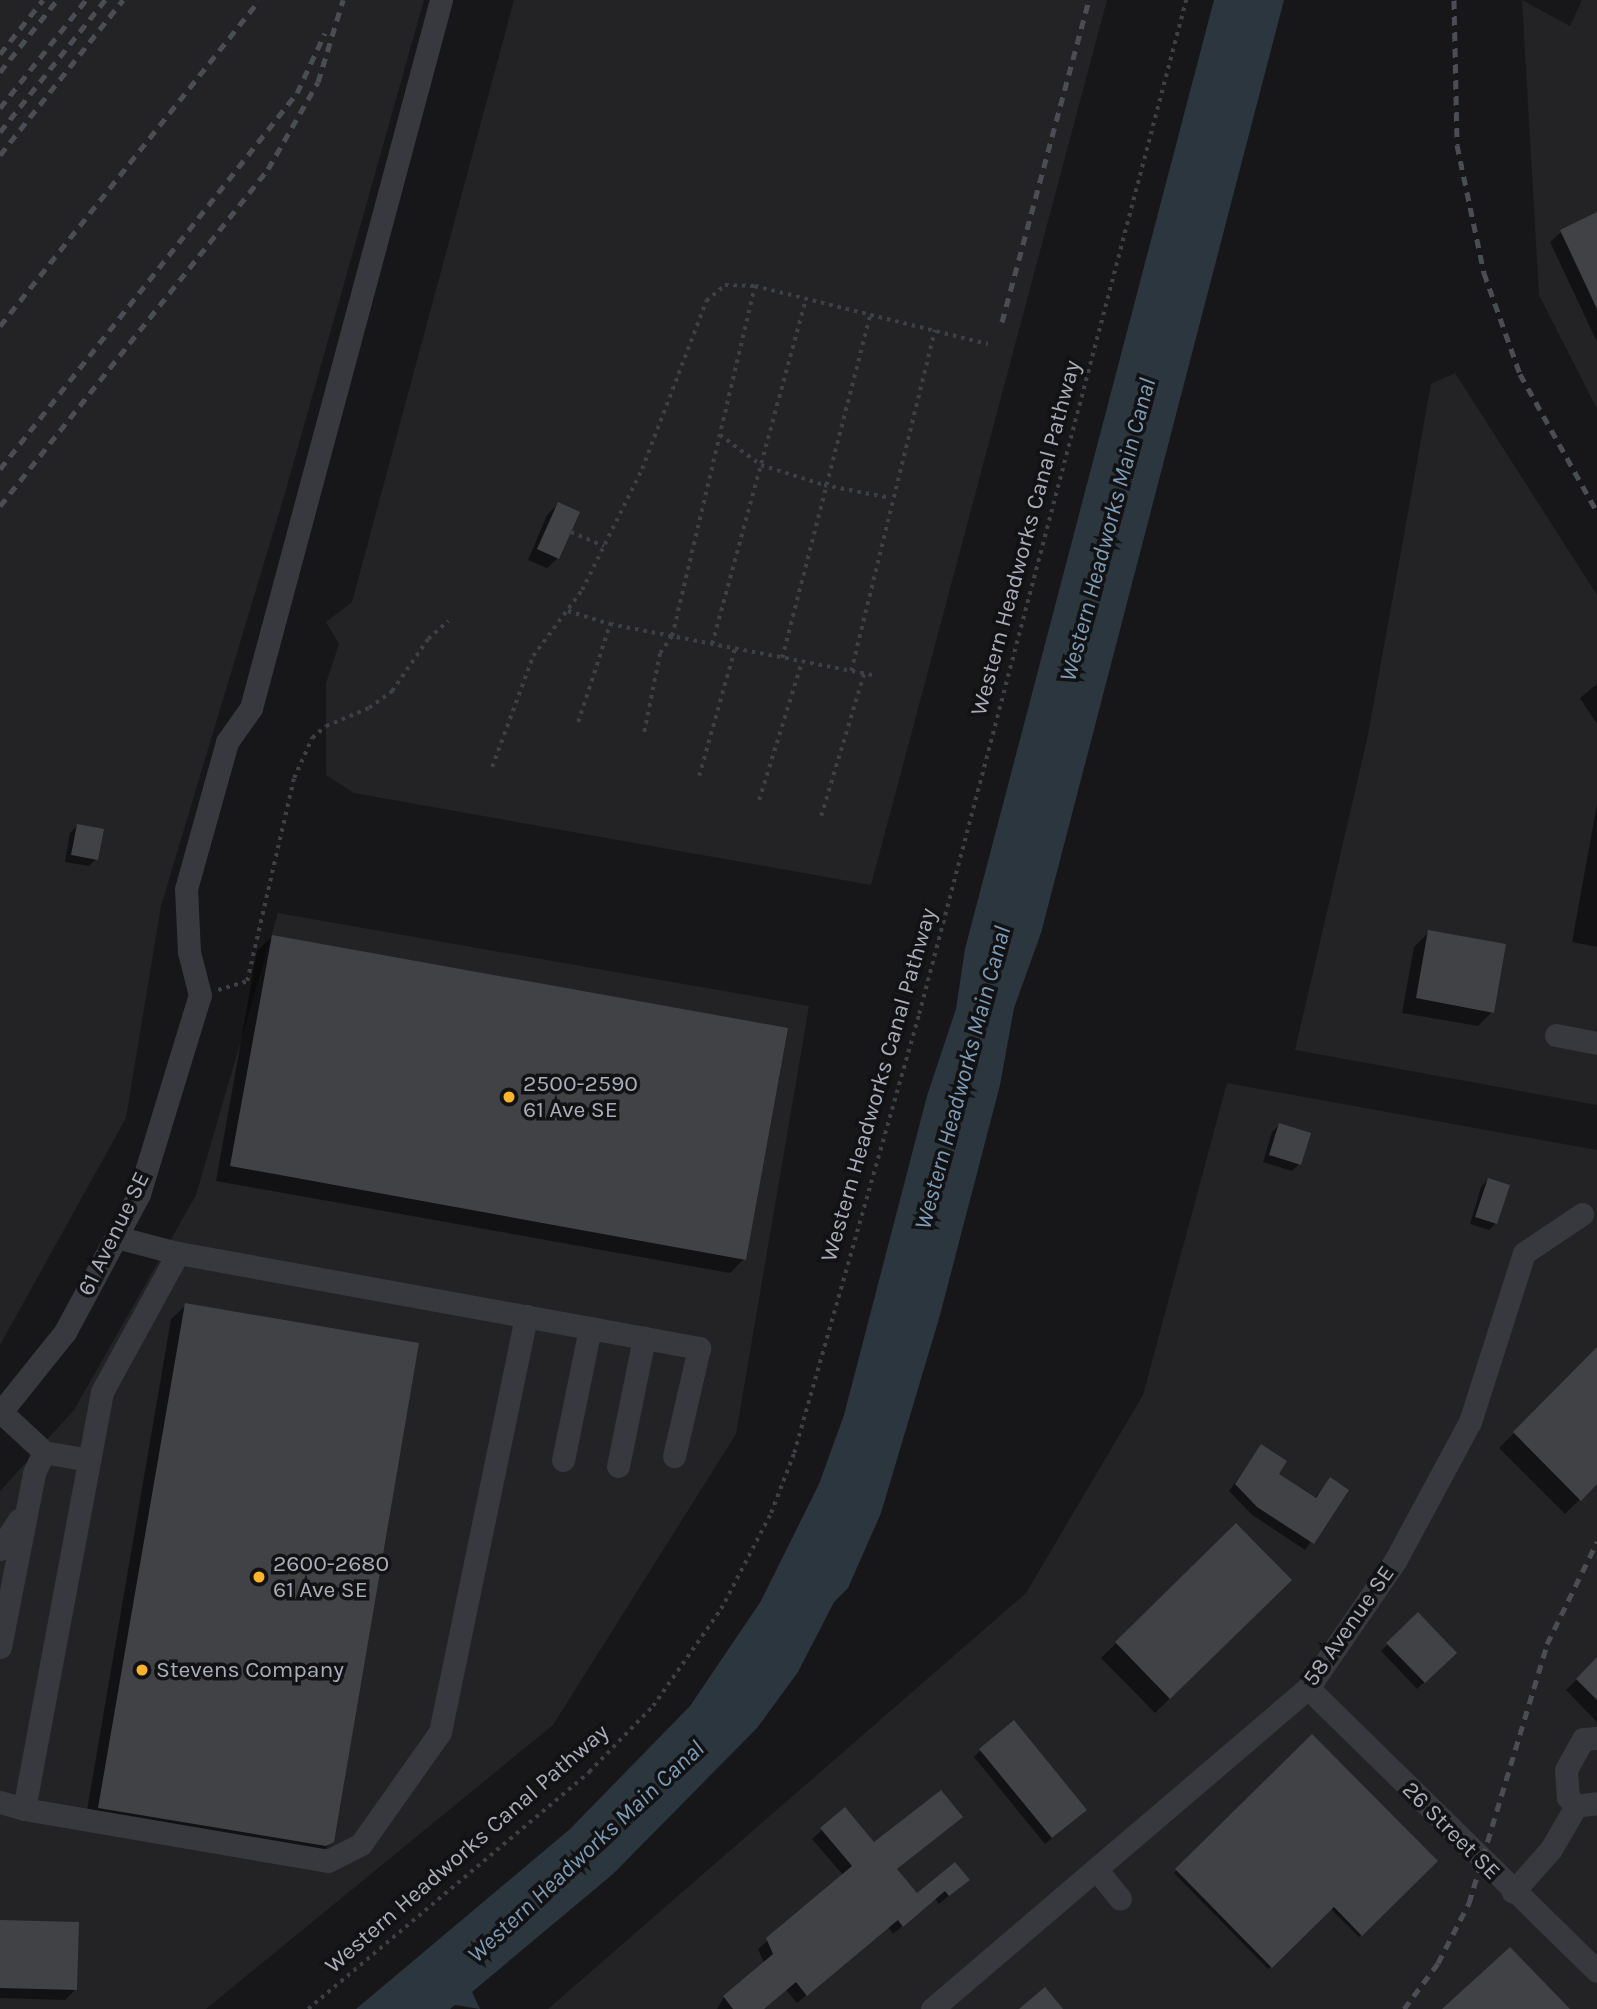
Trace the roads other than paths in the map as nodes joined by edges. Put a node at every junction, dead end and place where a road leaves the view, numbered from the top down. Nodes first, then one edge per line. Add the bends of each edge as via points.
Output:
1 (441, 0) edge
2 (1556, 1035) dead end
3 (1597, 1043) edge
4 (1582, 1213) dead end
5 (116, 1237) junction
6 (178, 1253) junction
7 (526, 1316) junction
8 (590, 1328) junction
9 (643, 1338) junction
10 (0, 1412) edge
11 (44, 1452) junction
12 (674, 1455) dead end
13 (89, 1460) junction
14 (563, 1460) dead end
15 (618, 1466) dead end
16 (27, 1508) junction
17 (0, 1549) edge
18 (0, 1647) edge
19 (1308, 1688) junction
20 (1597, 1738) edge
21 (0, 1802) edge
22 (1586, 1804) edge
23 (24, 1809) junction
24 (1096, 1869) junction
25 (1513, 1892) junction
26 (1120, 1899) dead end
27 (1597, 1971) edge
28 (932, 2009) edge

1 - 5 street, 61 Avenue SE via 251,708 227,742 186,890 189,952 201,995 139,1194
2 - 3 street
4 - 19 street, 58 Avenue SE via 1524,1253 1470,1422 1395,1561
5 - 6 street
5 - 10 street, 61 Avenue SE via 65,1332
6 - 7 street
6 - 13 street via 102,1392
7 - 8 street
7 - 23 street via 440,1732 361,1844 328,1861
8 - 9 street
8 - 14 street
9 - 12 street via 699,1348
9 - 15 street
10 - 11 street
11 - 13 street
11 - 16 street
13 - 23 street
16 - 17 street
16 - 18 street
19 - 24 street, 58 Avenue SE
19 - 25 street, 26 Street SE
20 - 22 street via 1583,1739 1566,1770 1568,1797
21 - 23 street
22 - 25 street
24 - 26 street
24 - 28 street, 58 Avenue SE
25 - 27 street, 26 Street SE

